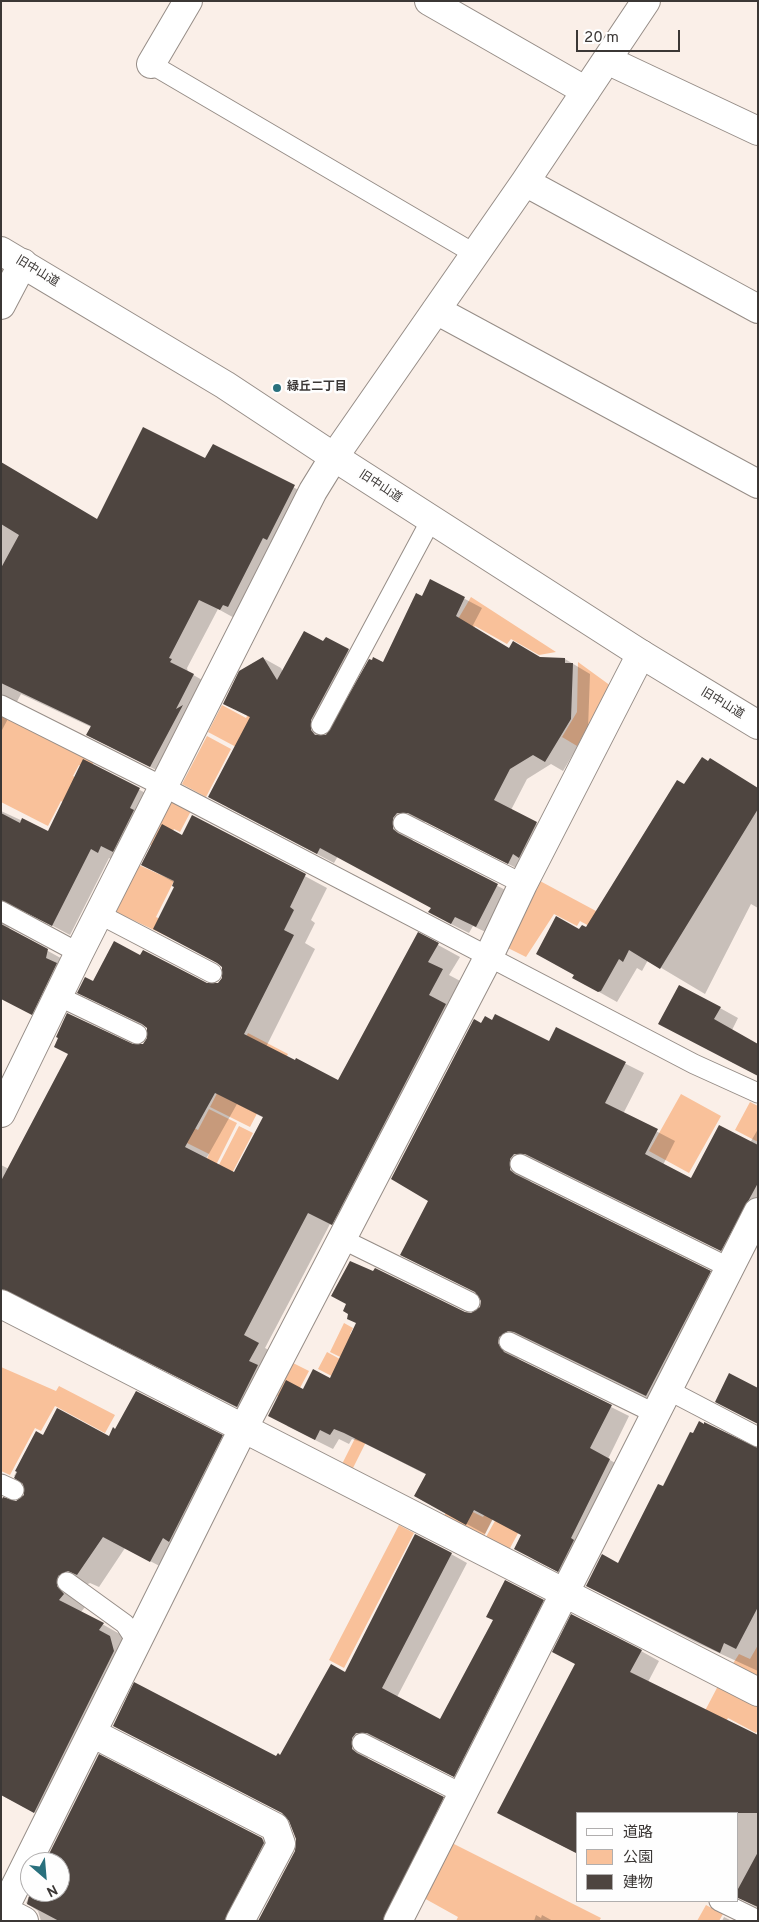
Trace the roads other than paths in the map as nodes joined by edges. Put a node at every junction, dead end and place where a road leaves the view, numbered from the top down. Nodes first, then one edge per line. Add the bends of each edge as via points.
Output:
1 (188, 1) edge
2 (429, 1) edge
3 (646, 1) edge
4 (607, 60) junction
5 (151, 64) joint
6 (586, 91) junction
7 (758, 131) edge
8 (525, 182) junction
9 (475, 254) junction
10 (12, 257) edge
11 (1, 305) edge
12 (758, 309) edge
13 (436, 310) junction
14 (334, 457) junction
15 (758, 484) edge
16 (432, 520) junction
17 (640, 654) junction
18 (1, 704) edge
19 (321, 725) dead end
20 (758, 725) edge
21 (164, 787) junction
22 (403, 823) dead end
23 (523, 884) junction
24 (1, 911) edge
25 (99, 914) junction
26 (79, 954) junction
27 (488, 956) junction
28 (212, 973) dead end
29 (58, 996) junction
30 (137, 1034) dead end
31 (758, 1093) edge
32 (1, 1113) edge
33 (520, 1164) dead end
34 (758, 1212) edge
35 (342, 1238) junction
36 (730, 1268) junction
37 (470, 1302) dead end
38 (1, 1304) edge
39 (509, 1342) dead end
40 (662, 1402) junction
41 (244, 1429) junction
42 (758, 1436) edge
43 (68, 1582) dead end
44 (564, 1594) junction
45 (138, 1644) junction
46 (758, 1692) edge
47 (92, 1733) junction
48 (362, 1743) dead end
49 (463, 1794) junction
50 (721, 1902) edge
51 (8, 1914) edge
52 (758, 1920) edge
53 (240, 1921) edge
54 (398, 1921) edge

1 - 5 street
2 - 6 street
3 - 4 street
4 - 6 street
4 - 7 street
5 - 9 lane
6 - 8 street
8 - 9 street
8 - 12 street
9 - 13 street
10 - 11 street
10 - 14 street, 旧中山道 via 225,384
13 - 14 street
13 - 15 street
14 - 16 street, 旧中山道
14 - 21 street via 313,491
16 - 17 street, 旧中山道
16 - 19 lane
17 - 20 street, 旧中山道
17 - 23 street
18 - 21 lane
21 - 25 street
21 - 27 lane
22 - 23 lane
23 - 27 street
24 - 26 lane
25 - 26 street
25 - 28 lane
26 - 29 street
27 - 31 lane via 694,1064
27 - 35 street
29 - 30 lane
29 - 32 street
33 - 36 lane
34 - 36 street
35 - 37 lane
35 - 41 street
36 - 40 street
38 - 41 street
39 - 40 lane
40 - 42 lane
40 - 44 street
41 - 44 street
41 - 45 street
43 - 45 lane via 125,1624
44 - 46 street
44 - 49 street
45 - 47 street
47 - 51 street
47 - 53 street via 276,1827 281,1844
48 - 49 lane
49 - 54 street
50 - 52 lane

